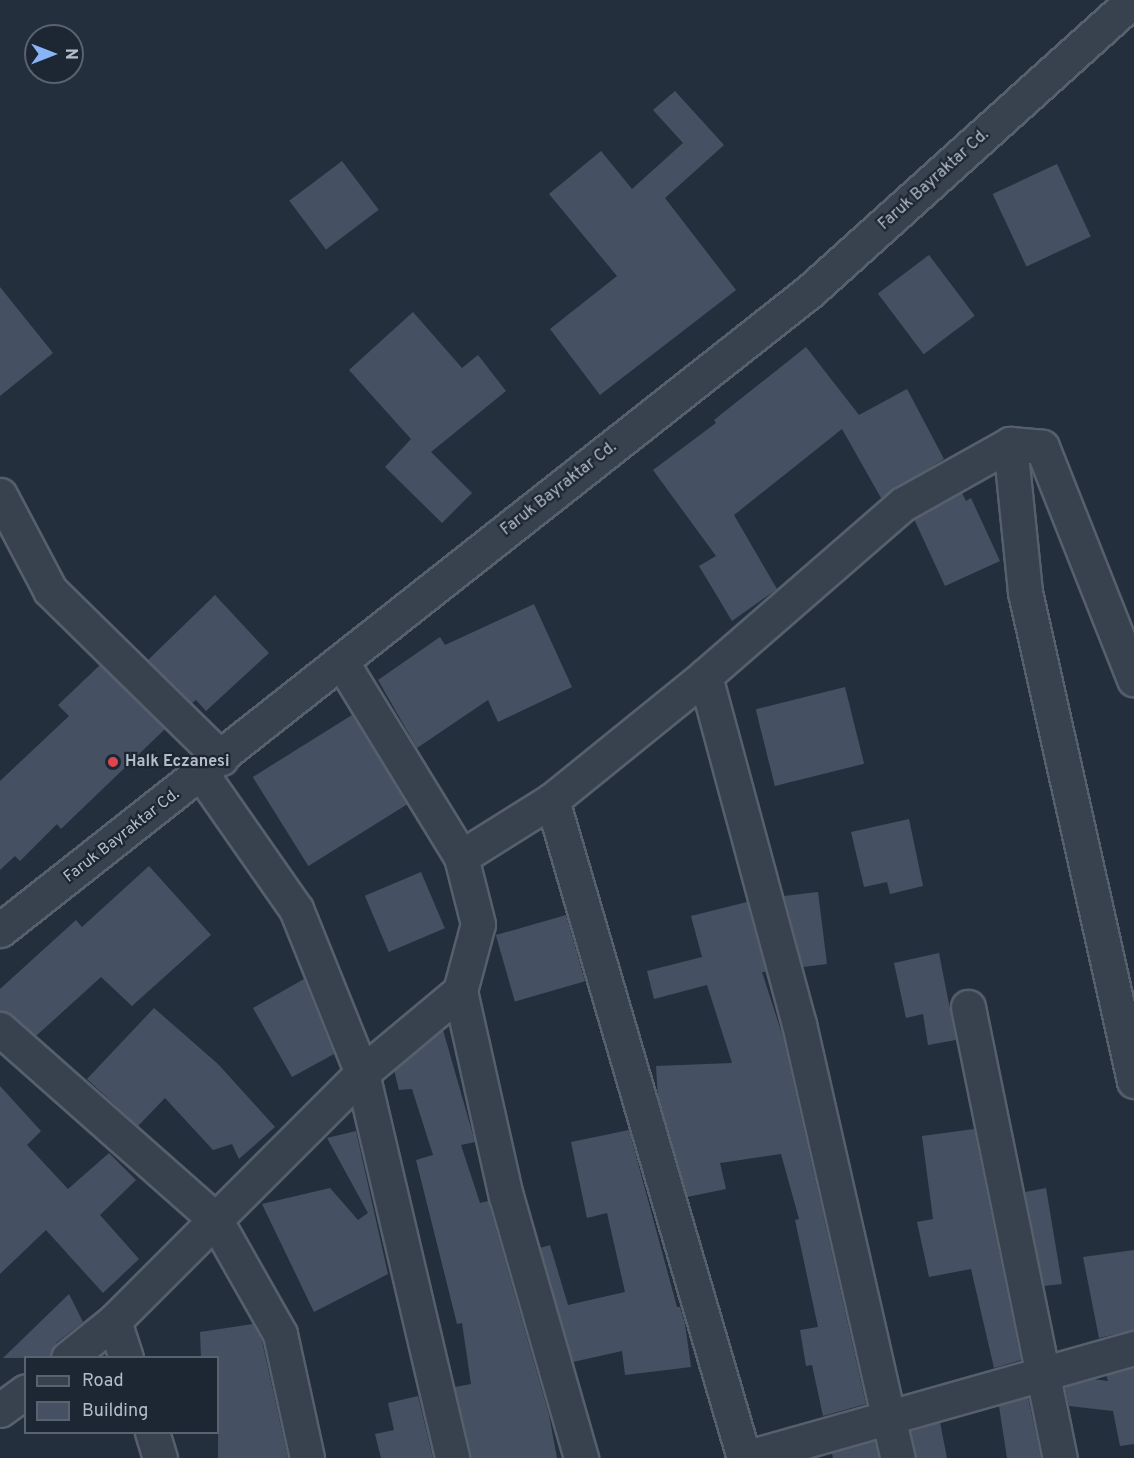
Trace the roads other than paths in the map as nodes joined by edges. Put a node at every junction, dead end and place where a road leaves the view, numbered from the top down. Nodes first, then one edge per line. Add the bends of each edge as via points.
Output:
1 (1133, 0) edge
2 (1010, 444) junction
3 (0, 495) edge
4 (341, 661) junction
5 (705, 676) junction
6 (1134, 679) edge
7 (211, 766) junction
8 (552, 800) junction
9 (461, 857) junction
10 (0, 930) edge
11 (460, 991) junction
12 (968, 1007) dead end
13 (0, 1029) edge
14 (362, 1074) junction
15 (1134, 1081) edge
16 (215, 1220) junction
17 (114, 1321) junction
18 (1134, 1348) edge
19 (70, 1356) edge
20 (125, 1356) edge
21 (1042, 1374) junction
22 (24, 1392) edge
23 (0, 1410) edge
24 (888, 1417) junction
25 (153, 1434) edge
26 (160, 1458) edge
27 (307, 1458) edge
28 (452, 1458) edge
29 (581, 1458) edge
30 (745, 1458) edge
31 (898, 1458) edge
32 (1060, 1458) edge

1 - 4 street, Faruk Bayraktar Cd. via 810,291
2 - 5 street via 903,504
2 - 6 street via 1042,447
2 - 15 street via 1025,592
3 - 7 street via 50,590
4 - 7 street, Faruk Bayraktar Cd.
4 - 9 street
5 - 8 street
5 - 24 street via 799,1024
7 - 10 street, Faruk Bayraktar Cd.
7 - 14 street via 296,909
8 - 9 street
8 - 30 street
9 - 11 street via 478,924
11 - 14 street
11 - 29 street via 506,1196
12 - 21 street
13 - 16 street
14 - 16 street
14 - 28 street
16 - 17 street
16 - 27 street via 280,1334
17 - 19 street
17 - 20 street
18 - 21 street
21 - 24 street
21 - 32 street
22 - 23 street
24 - 30 street
24 - 31 street
25 - 26 street

